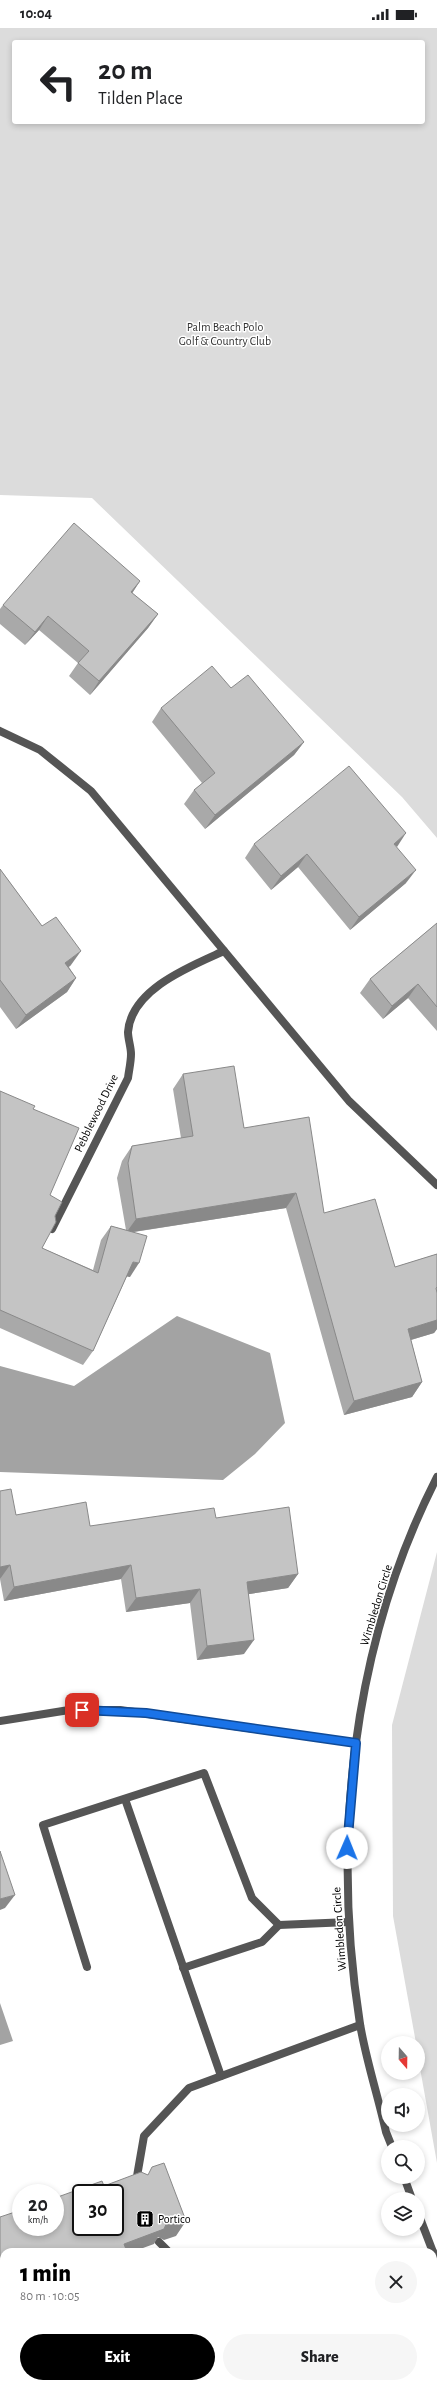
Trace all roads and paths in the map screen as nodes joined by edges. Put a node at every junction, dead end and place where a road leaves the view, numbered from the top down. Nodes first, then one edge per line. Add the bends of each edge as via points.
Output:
1 (0, 731) edge
2 (224, 951) junction
3 (437, 1185) edge
4 (50, 1232) edge
5 (437, 1477) edge
6 (0, 1720) edge
7 (356, 1743) junction
8 (125, 1798) junction
9 (349, 1922) junction
10 (280, 1925) junction
11 (87, 1967) dead end
12 (183, 1968) junction
13 (360, 2025) junction
14 (221, 2076) junction
15 (389, 2140) edge
16 (136, 2184) edge
17 (425, 2231) edge
18 (158, 2242) edge
19 (165, 2248) edge
20 (432, 2248) edge

1 - 2 street via 40,750 91,791
2 - 3 street via 349,1102
2 - 4 street, Pebblewood Drive via 180,970 160,983 132,1016 128,1032 131,1053 128,1078
5 - 7 street, Wimbledon Circle via 396,1576 370,1662
6 - 7 street via 69,1710 120,1710
7 - 9 street, Wimbledon Circle via 347,1833
8 - 10 street via 204,1773 252,1898
8 - 11 street via 42,1825
8 - 12 street
9 - 10 street
9 - 13 street, Wimbledon Circle
10 - 12 street via 262,1942
12 - 14 street
13 - 14 street
13 - 15 street, Wimbledon Circle
14 - 16 street via 189,2088 144,2136
17 - 20 street
18 - 19 street

